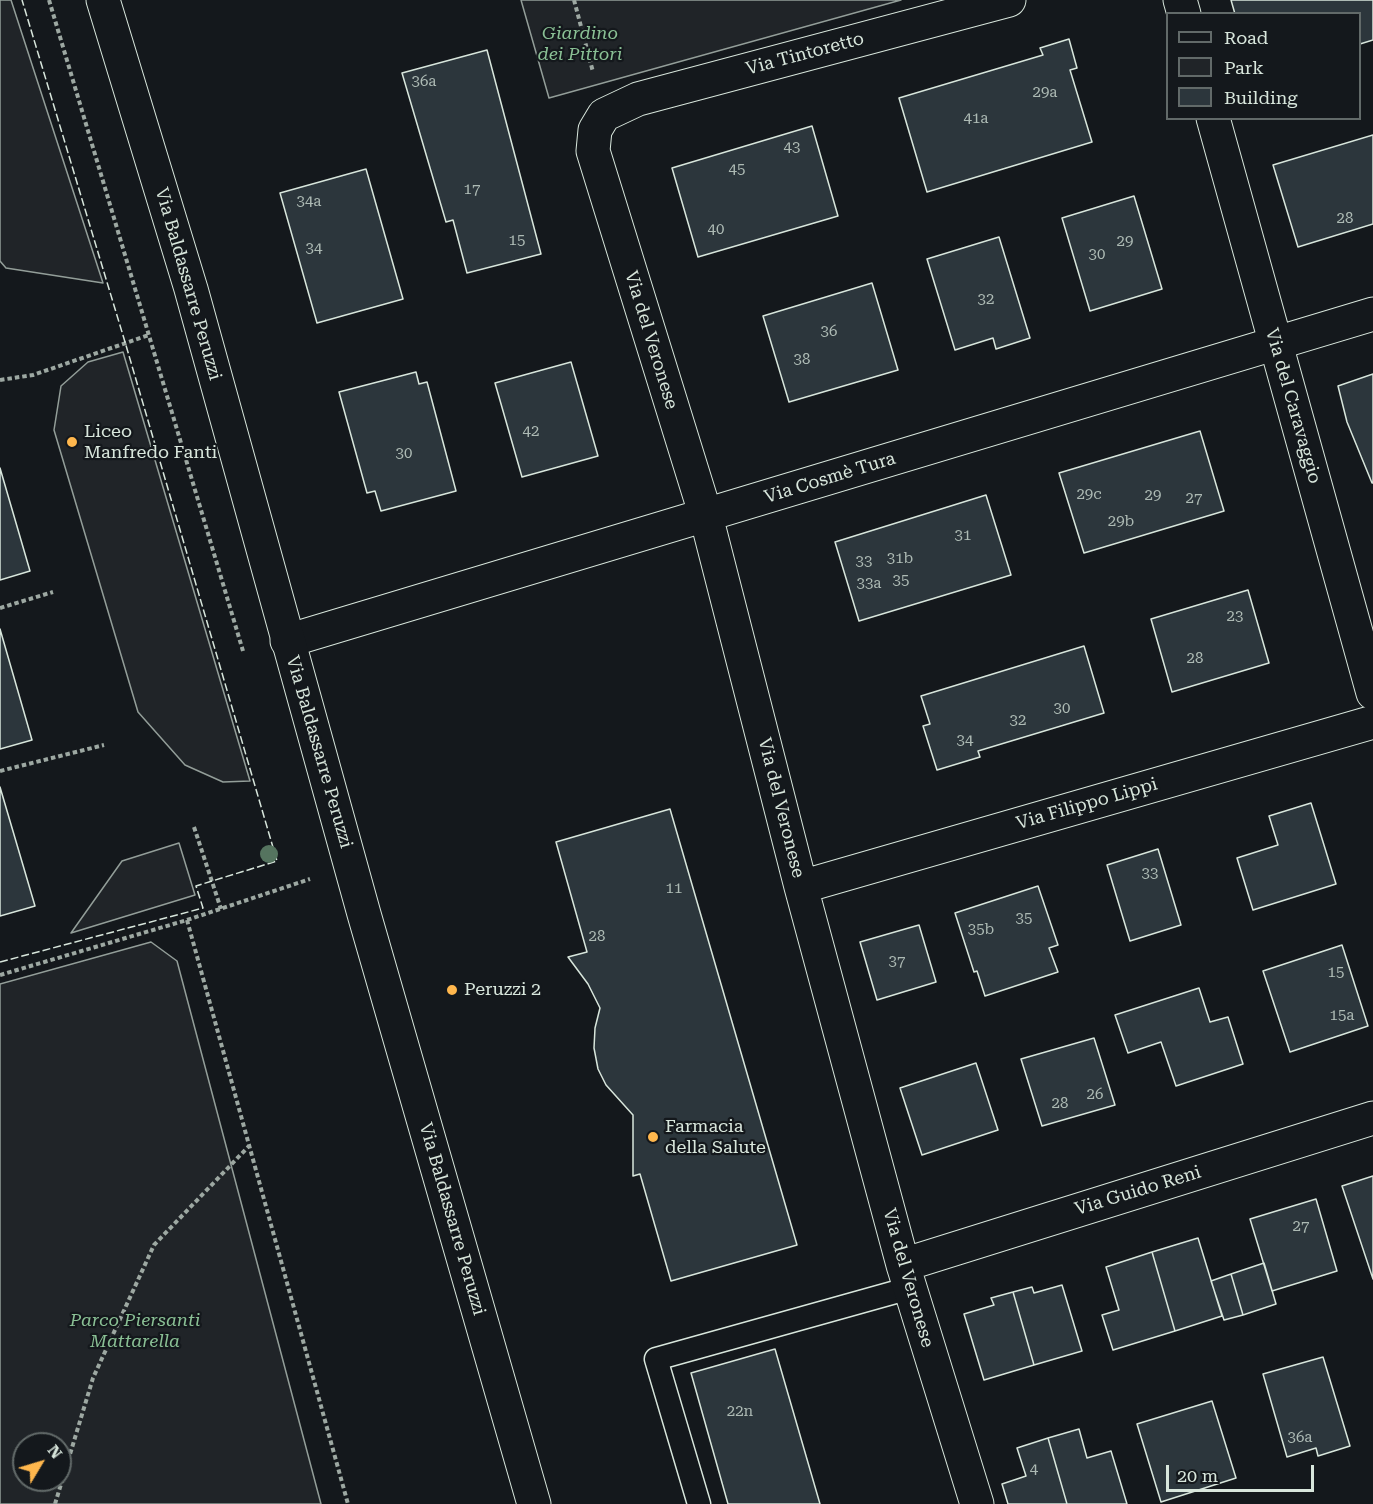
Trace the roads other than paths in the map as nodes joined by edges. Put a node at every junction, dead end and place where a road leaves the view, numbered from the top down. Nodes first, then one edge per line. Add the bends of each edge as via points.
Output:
1 (103, 0) edge
2 (1009, 0) edge
3 (604, 115) joint
4 (1214, 120) edge
5 (1373, 314) edge
6 (1275, 342) junction
7 (706, 516) junction
8 (287, 641) junction
9 (1373, 693) edge
10 (1373, 722) edge
11 (801, 887) junction
12 (1373, 1118) edge
13 (906, 1276) junction
14 (534, 1504) edge
15 (699, 1504) edge
16 (977, 1504) edge

1 - 8 street, Via Baldassarre Peruzzi via 191,289
2 - 3 street, Via Tintoretto via 638,99
3 - 7 street, Via del Veronese via 595,130 592,152
4 - 6 street, Via del Caravaggio
5 - 6 street, Via Cosmè Tura
6 - 7 street, Via Cosmè Tura
6 - 9 street, Via del Caravaggio
7 - 8 street, Via Cosmè Tura
7 - 11 street, Via del Veronese
8 - 14 street, Via Baldassarre Peruzzi
10 - 11 street, Via Filippo Lippi
11 - 13 street, Via del Veronese
12 - 13 street, Via Guido Reni
13 - 15 lane via 835,1310 656,1359
13 - 16 street, Via del Veronese

